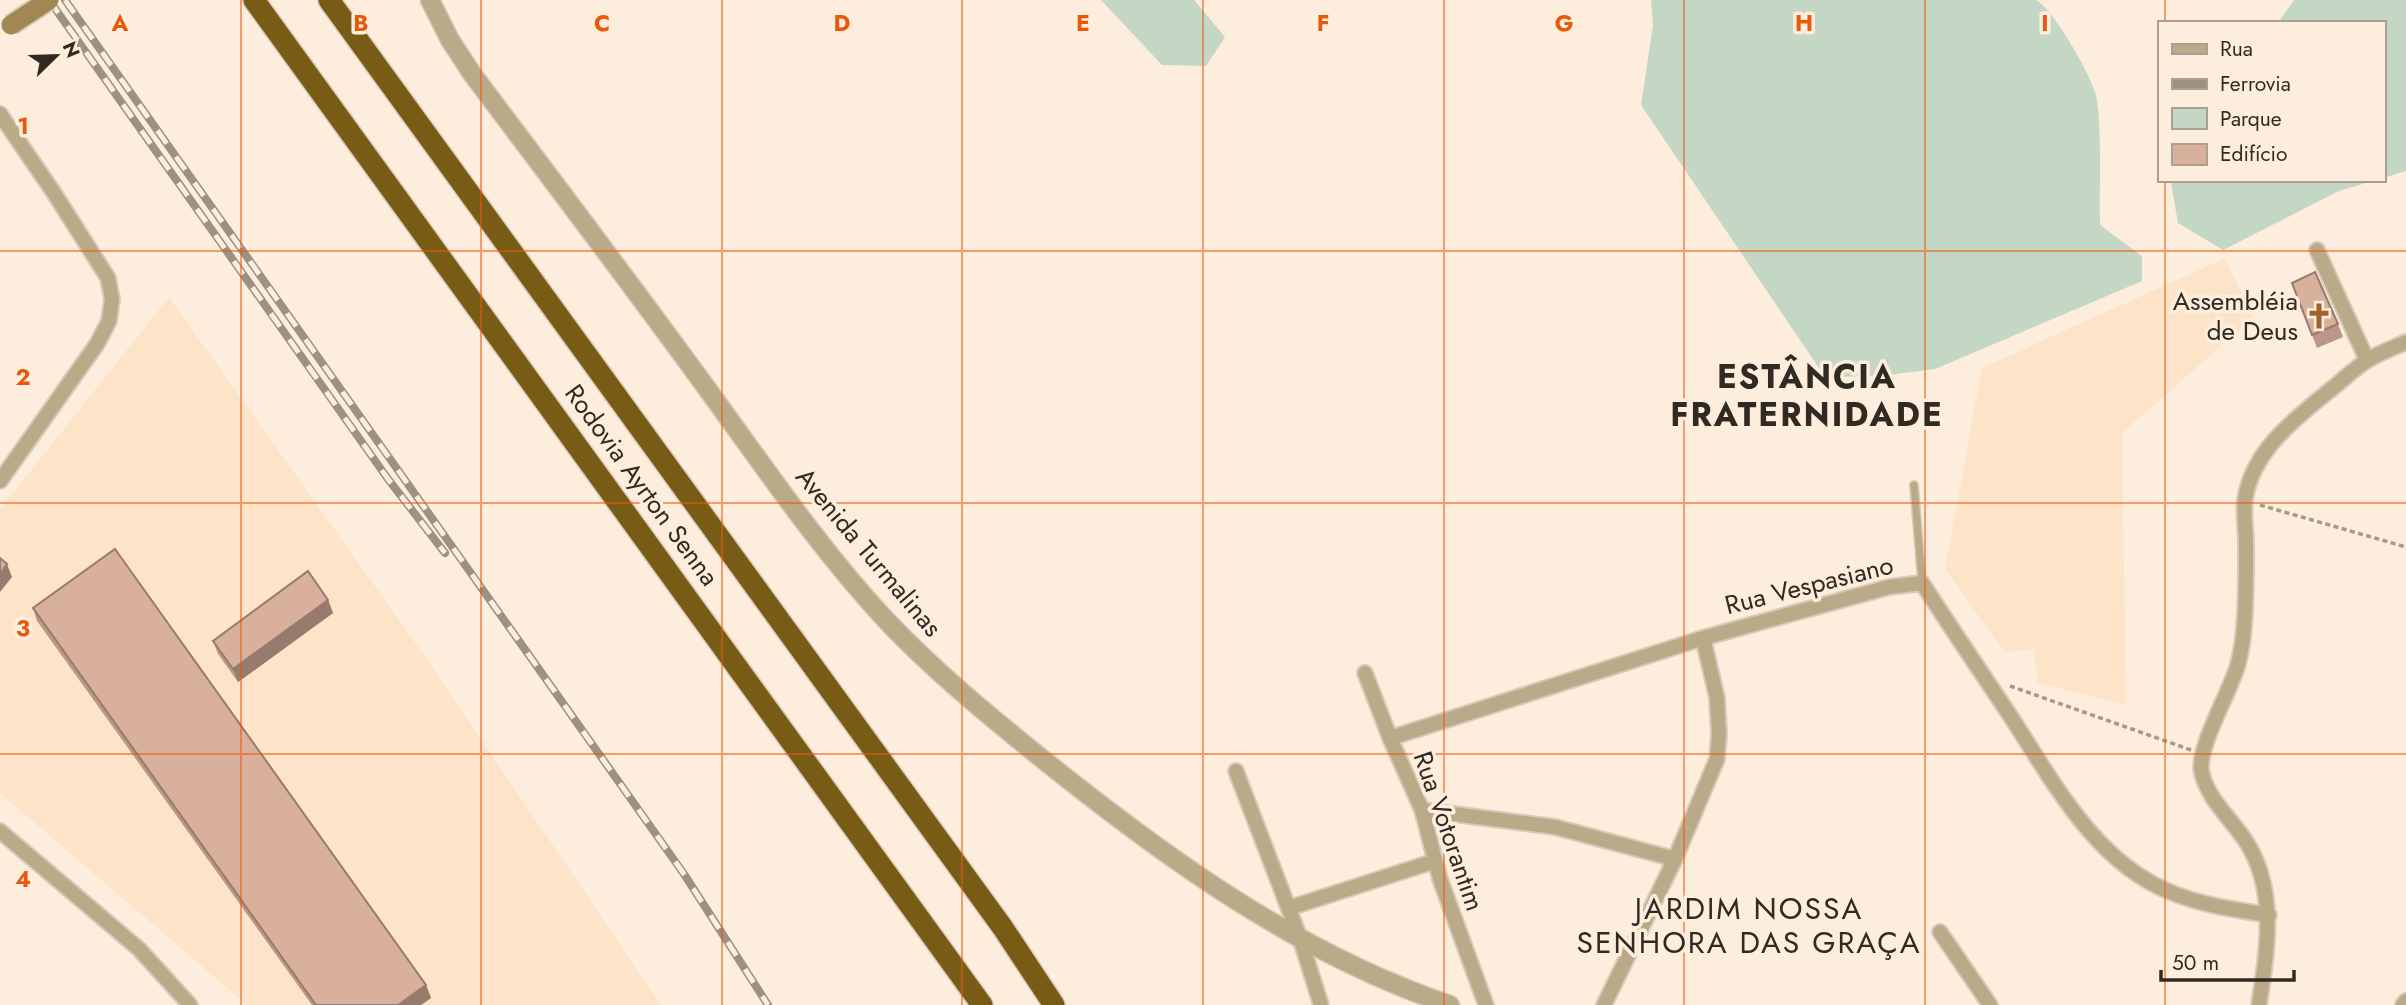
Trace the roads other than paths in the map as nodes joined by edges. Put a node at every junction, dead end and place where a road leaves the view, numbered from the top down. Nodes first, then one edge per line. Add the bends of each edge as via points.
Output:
1 (49, 0) edge
2 (254, 0) edge
3 (329, 0) edge
4 (430, 0) edge
5 (11, 25) dead end
6 (0, 114) edge
7 (2317, 250) dead end
8 (2406, 342) edge
9 (2367, 360) junction
10 (0, 481) edge
11 (1914, 485) dead end
12 (1922, 583) junction
13 (1703, 638) junction
14 (1365, 673) dead end
15 (1390, 738) junction
16 (1236, 772) dead end
17 (1422, 810) junction
18 (0, 831) edge
19 (1675, 859) junction
20 (1435, 861) junction
21 (1289, 908) junction
22 (2269, 915) junction
23 (1940, 932) dead end
24 (1301, 941) junction
25 (2406, 1001) edge
26 (190, 1005) edge
27 (982, 1005) edge
28 (1054, 1005) edge
29 (1321, 1005) edge
30 (1450, 1005) edge
31 (1486, 1005) edge
32 (1604, 1005) edge
33 (1990, 1005) edge
34 (2259, 1005) edge
35 (2403, 1005) edge

1 - 5 main road, bridge
2 - 27 highway, Rodovia Ayrton Senna
3 - 28 highway, Rodovia Ayrton Senna
4 - 24 street, Avenida Turmalinas via 473,75 824,548 885,618 999,724 1117,819
6 - 10 street via 108,278 112,299 109,321 97,344
7 - 9 street
8 - 9 street
9 - 22 street via 2274,440 2256,465 2245,501 2243,634 2238,664 2202,754 2201,772 2211,797 2247,842
11 - 12 lane
12 - 13 street, Rua Vespasiano via 1889,587
12 - 22 street, Rua Vespasiano via 2072,810 2102,845 2169,892
13 - 15 street, Rua Vespasiano
13 - 19 street via 1717,698 1717,759
14 - 15 street, Rua Votorantim
15 - 17 street, Rua Votorantim
16 - 21 street
17 - 19 street via 1555,827
17 - 20 street, Rua Votorantim
18 - 26 street via 139,950
19 - 32 street
20 - 21 street
20 - 31 street, Rua Votorantim
21 - 24 street
22 - 34 street
23 - 33 street
24 - 29 street
24 - 30 street, Avenida Turmalinas
25 - 35 street

